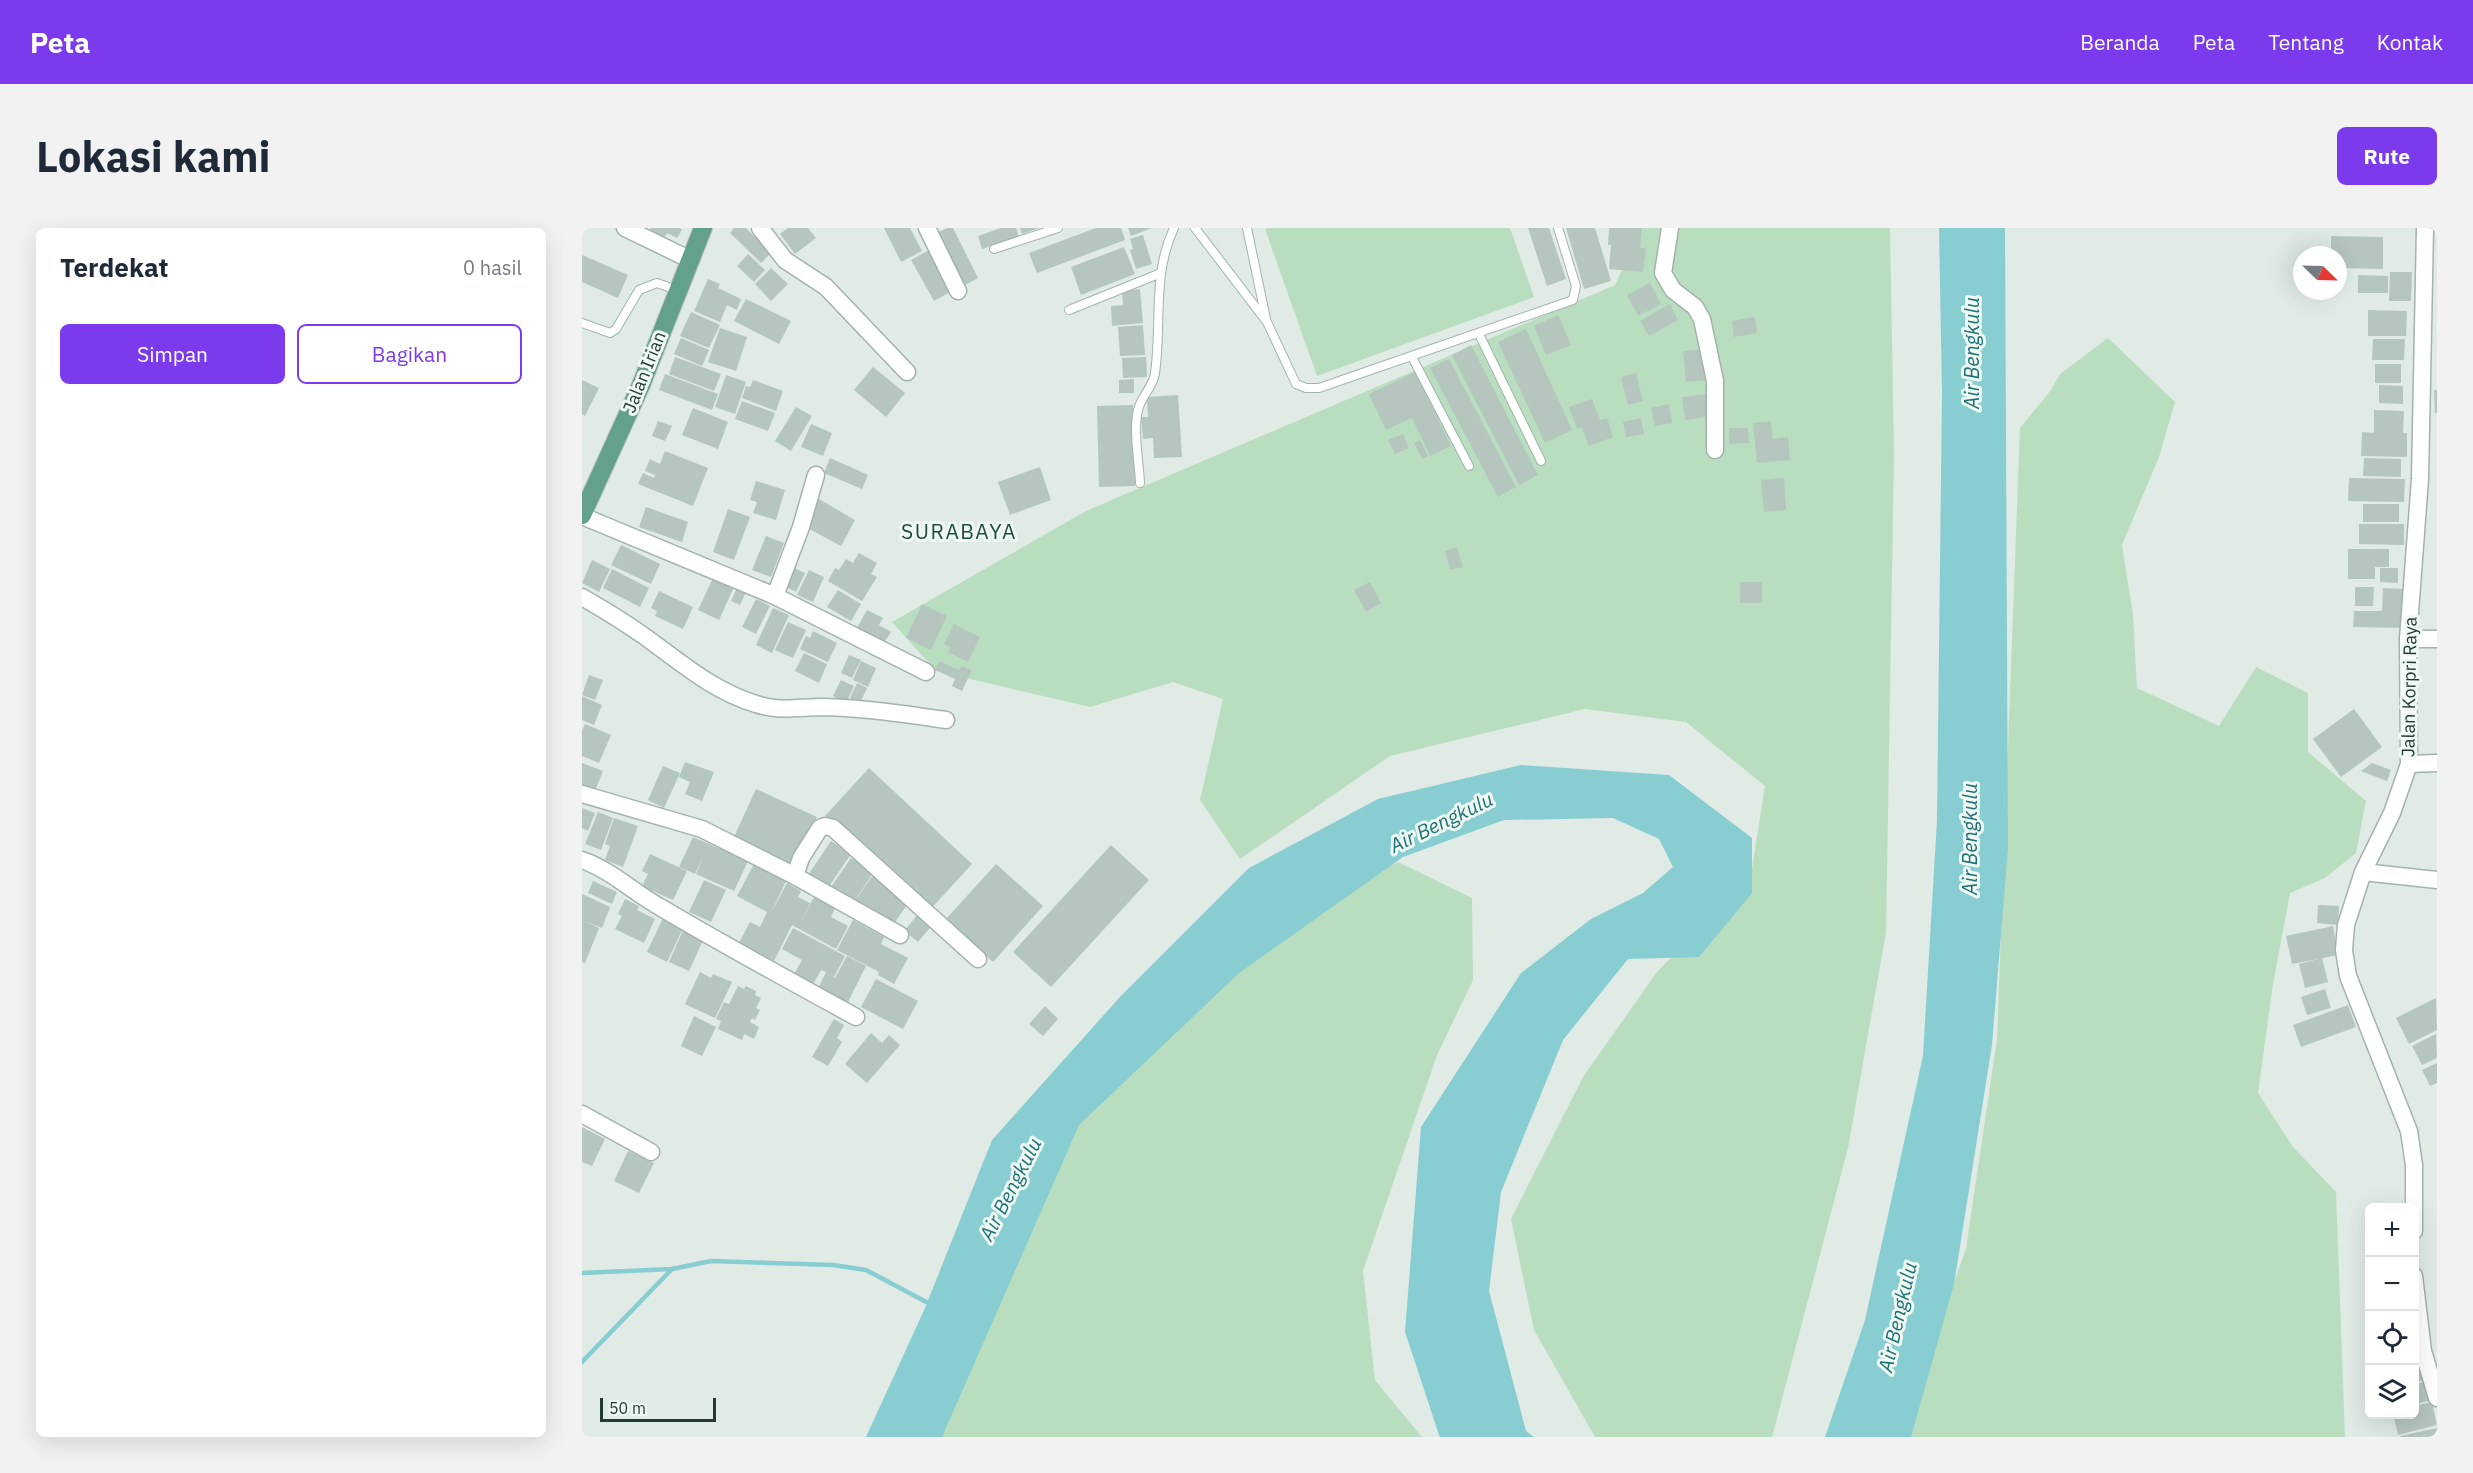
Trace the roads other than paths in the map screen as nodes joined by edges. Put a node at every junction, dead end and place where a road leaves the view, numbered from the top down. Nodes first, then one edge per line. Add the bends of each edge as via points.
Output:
1 (625, 228) edge
2 (703, 228) edge
3 (760, 228) edge
4 (927, 228) edge
5 (1058, 228) edge
6 (1174, 228) edge
7 (1195, 228) edge
8 (1247, 228) edge
9 (1558, 228) edge
10 (1670, 228) edge
11 (2425, 228) edge
12 (994, 249) dead end
13 (691, 260) junction
14 (1161, 273) junction
15 (2431, 288) edge
16 (677, 290) junction
17 (958, 291) dead end
18 (1069, 310) dead end
19 (1267, 322) junction
20 (582, 323) edge
21 (1479, 334) junction
22 (1412, 357) junction
23 (907, 372) dead end
24 (1715, 450) dead end
25 (1541, 461) dead end
26 (1469, 466) dead end
27 (816, 476) dead end
28 (1140, 483) dead end
29 (582, 515) edge
30 (582, 597) edge
31 (775, 597) junction
32 (2408, 639) junction
33 (2437, 639) edge
34 (926, 672) dead end
35 (946, 720) dead end
36 (2437, 763) edge
37 (2409, 764) junction
38 (582, 794) edge
39 (582, 860) edge
40 (2364, 872) junction
41 (795, 876) junction
42 (2437, 880) edge
43 (900, 935) dead end
44 (978, 959) dead end
45 (855, 1017) dead end
46 (582, 1114) edge
47 (651, 1152) dead end
48 (2415, 1203) edge
49 (2417, 1311) edge
50 (2437, 1398) edge

1 - 13 street
2 - 13 main road, Jalan Irian
3 - 23 street via 785,260 826,287
4 - 17 street
5 - 12 lane
6 - 14 lane
7 - 19 lane
8 - 19 lane
9 - 21 lane via 1576,286 1573,300
10 - 24 street via 1663,273 1673,290 1695,307 1702,319 1715,381
11 - 15 street, Jalan Korpri Raya
13 - 16 main road, Jalan Irian
14 - 18 lane
14 - 28 lane via 1155,375 1141,400 1136,421
15 - 32 street, Jalan Korpri Raya
16 - 20 lane via 657,283 639,290 610,333
16 - 29 main road, Jalan Irian via 641,385
19 - 22 lane via 1296,384 1306,388 1319,388
21 - 22 lane
21 - 25 lane
22 - 26 lane
27 - 31 street
29 - 31 street
30 - 35 street via 697,675 728,694 757,705 791,710 868,710
31 - 34 street
32 - 33 street
32 - 37 street, Jalan Korpri Raya
36 - 37 street
37 - 40 street, Jalan Korpri Raya via 2392,813
38 - 41 street via 702,829
39 - 45 street
40 - 42 street
40 - 48 street, Jalan Korpri Raya via 2346,925 2344,950 2348,976 2409,1131
41 - 43 street
41 - 44 street via 814,836 820,828 829,826
46 - 47 street
49 - 50 street via 2423,1352

